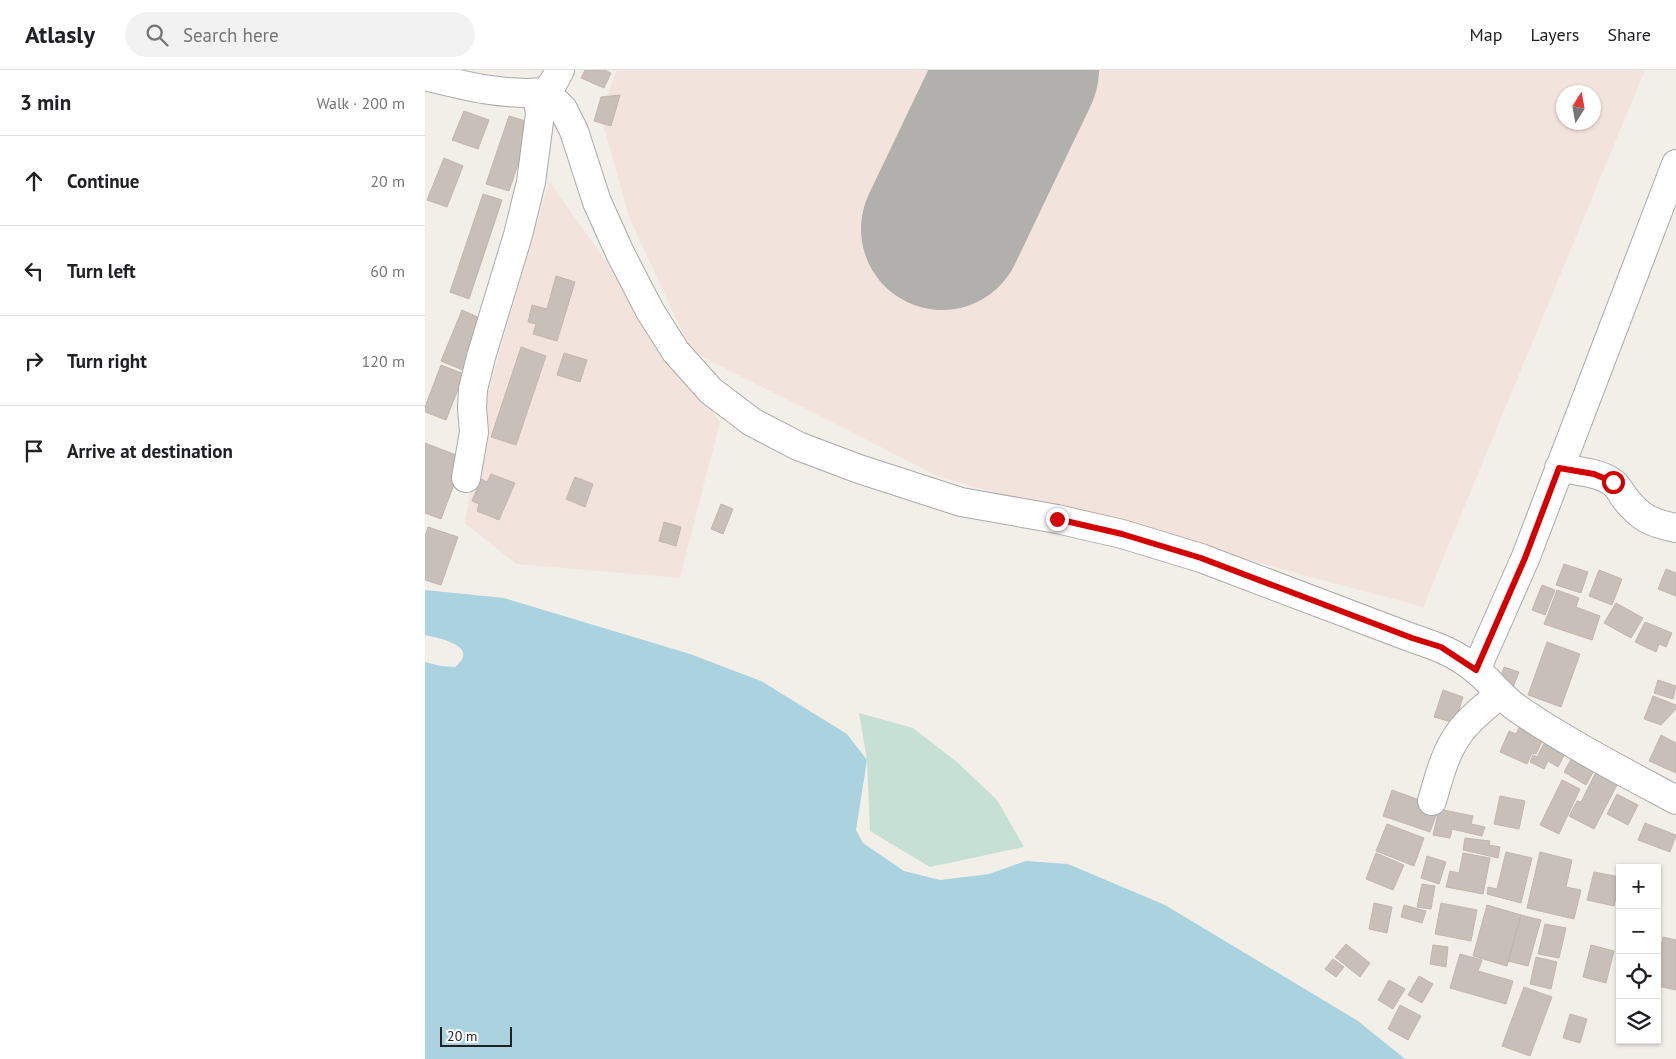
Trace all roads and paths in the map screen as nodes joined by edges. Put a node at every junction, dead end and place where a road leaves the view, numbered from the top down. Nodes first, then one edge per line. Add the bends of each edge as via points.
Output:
1 (425, 76) edge
2 (547, 85) edge
3 (1676, 164) edge
4 (1559, 468) junction
5 (466, 478) dead end
6 (1676, 528) edge
7 (1476, 670) junction
8 (1500, 694) junction
9 (1676, 800) edge
10 (1432, 801) dead end

1 - 2 street via 498,92
2 - 5 street via 531,182 473,389 474,432
2 - 7 street via 563,109 597,202 650,311 676,352 711,391 752,422 798,446 961,502 1057,519 1201,558 1441,647
3 - 4 street
4 - 6 street via 1594,474 1613,482 1633,509 1646,520
4 - 7 street via 1525,558
7 - 8 street
8 - 9 street via 1582,749
8 - 10 street via 1460,732 1444,761

